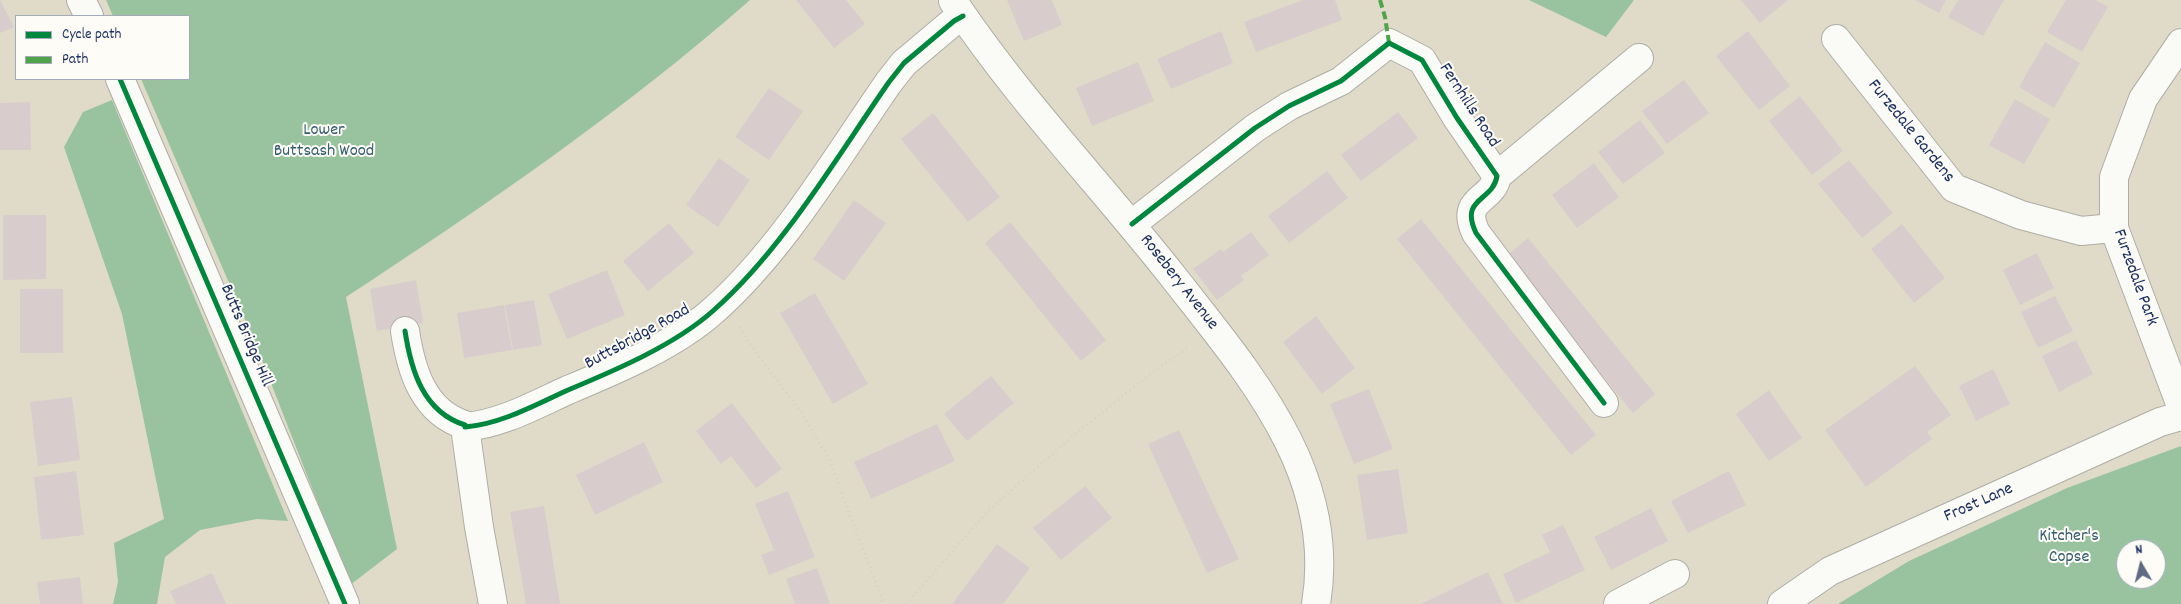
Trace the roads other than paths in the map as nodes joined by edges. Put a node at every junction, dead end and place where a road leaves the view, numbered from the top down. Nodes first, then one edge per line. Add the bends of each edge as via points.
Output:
1 (81, 0) edge
2 (958, 8) edge
3 (88, 15) edge
4 (1836, 39) dead end
5 (2181, 43) edge
6 (1639, 58) dead end
7 (120, 80) edge
8 (1497, 176) junction
9 (1132, 224) junction
10 (2114, 228) junction
11 (404, 331) dead end
12 (1604, 402) dead end
13 (2181, 406) edge
14 (2181, 416) edge
15 (465, 427) junction
16 (1675, 574) dead end
17 (345, 604) edge
18 (493, 604) edge
19 (1316, 604) edge
20 (1618, 604) edge
21 (1782, 604) edge

1 - 3 street
2 - 9 street, Rosebery Avenue via 1006,73
2 - 15 street, Buttsbridge Road via 954,21 904,63 778,241 722,302 690,328 631,362 504,418
4 - 10 street, Furzedale Gardens via 1954,188 2021,215 2081,231
5 - 10 street, Furzedale Park via 2144,99 2114,177
6 - 8 street
7 - 17 street, Butts Bridge Hill
8 - 9 street, Fernhills Road via 1422,60 1389,43 1340,81 1289,106 1256,128
8 - 12 street via 1496,183 1472,209 1470,217 1476,233
9 - 19 street, Rosebery Avenue via 1277,417 1313,506 1320,569
10 - 13 street, Furzedale Park
11 - 15 street via 412,370 424,394 443,415
14 - 21 street, Frost Lane via 2160,422 1830,571
15 - 18 street
16 - 20 street

